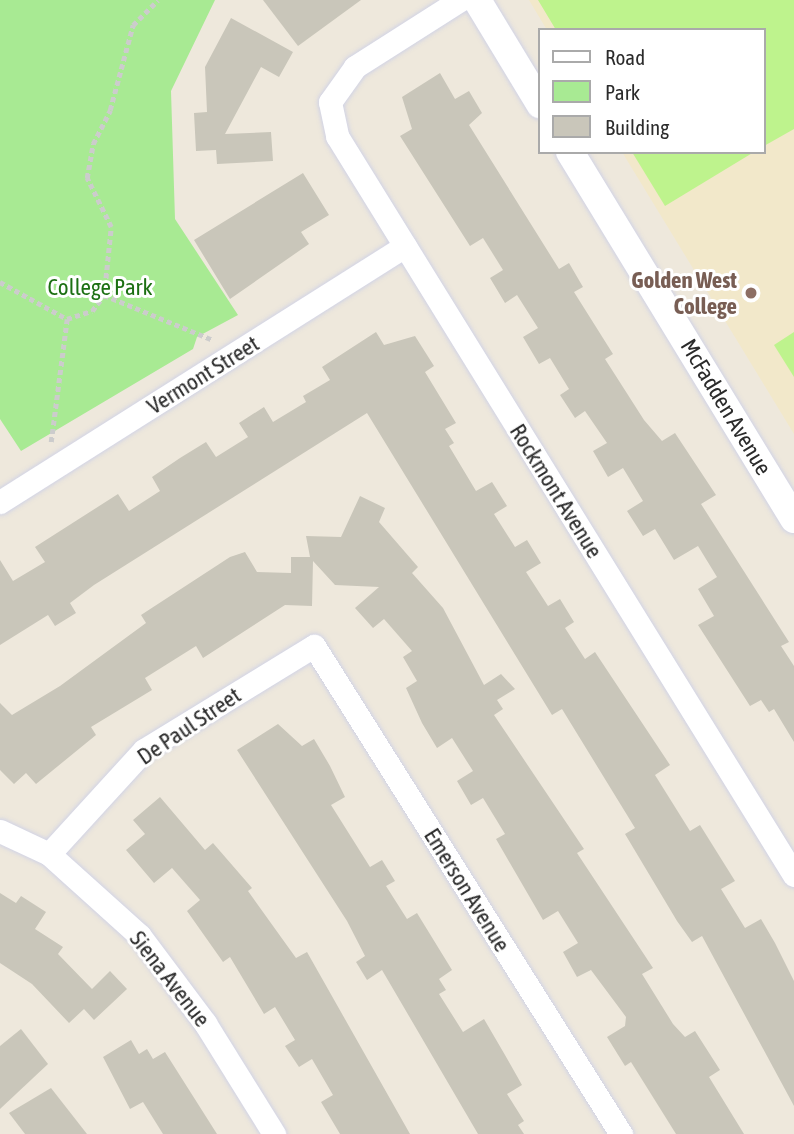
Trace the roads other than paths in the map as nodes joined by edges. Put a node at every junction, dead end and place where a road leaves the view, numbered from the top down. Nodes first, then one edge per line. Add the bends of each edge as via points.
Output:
1 (460, 0) edge
2 (477, 0) edge
3 (538, 101) edge
4 (571, 154) edge
5 (405, 246) junction
6 (0, 502) edge
7 (794, 519) edge
8 (314, 646) joint
9 (0, 831) edge
10 (49, 854) junction
11 (794, 875) edge
12 (274, 1134) edge
13 (621, 1134) edge

1 - 5 street, Rockmont Avenue via 355,67 330,102 337,136
2 - 3 street
4 - 7 street, McFadden Avenue
5 - 6 street, Vermont Street
5 - 11 street, Rockmont Avenue
8 - 10 street, De Paul Street via 144,750
8 - 13 street, Emerson Avenue
9 - 10 street, Siena Avenue
10 - 12 street, Siena Avenue via 140,936 205,1023

